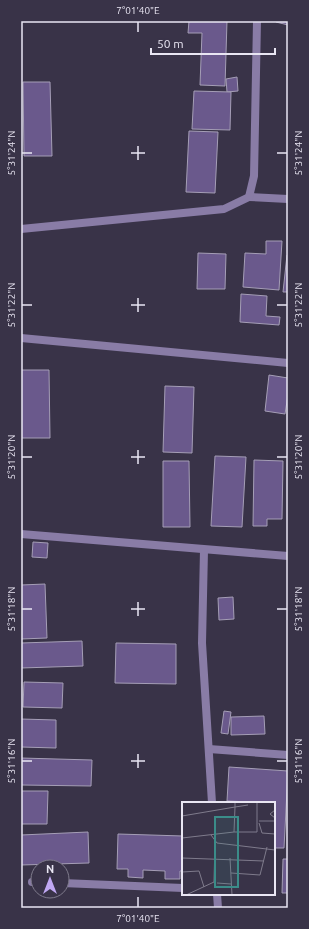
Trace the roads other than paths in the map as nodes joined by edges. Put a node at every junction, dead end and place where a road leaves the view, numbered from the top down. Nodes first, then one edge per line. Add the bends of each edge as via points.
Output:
1 (257, 21) edge
2 (249, 198) junction
3 (288, 199) edge
4 (21, 229) edge
5 (21, 338) edge
6 (288, 363) edge
7 (21, 534) edge
8 (204, 550) junction
9 (288, 556) edge
10 (209, 749) junction
11 (288, 755) edge
12 (212, 802) edge
13 (70, 883) edge
14 (182, 888) edge
15 (217, 895) edge
16 (218, 908) edge

1 - 2 street via 254,176
2 - 3 street
2 - 4 street via 224,209
5 - 6 street
7 - 8 street
8 - 9 street
8 - 10 street via 202,643
10 - 11 street
10 - 12 street
13 - 14 street
15 - 16 street

